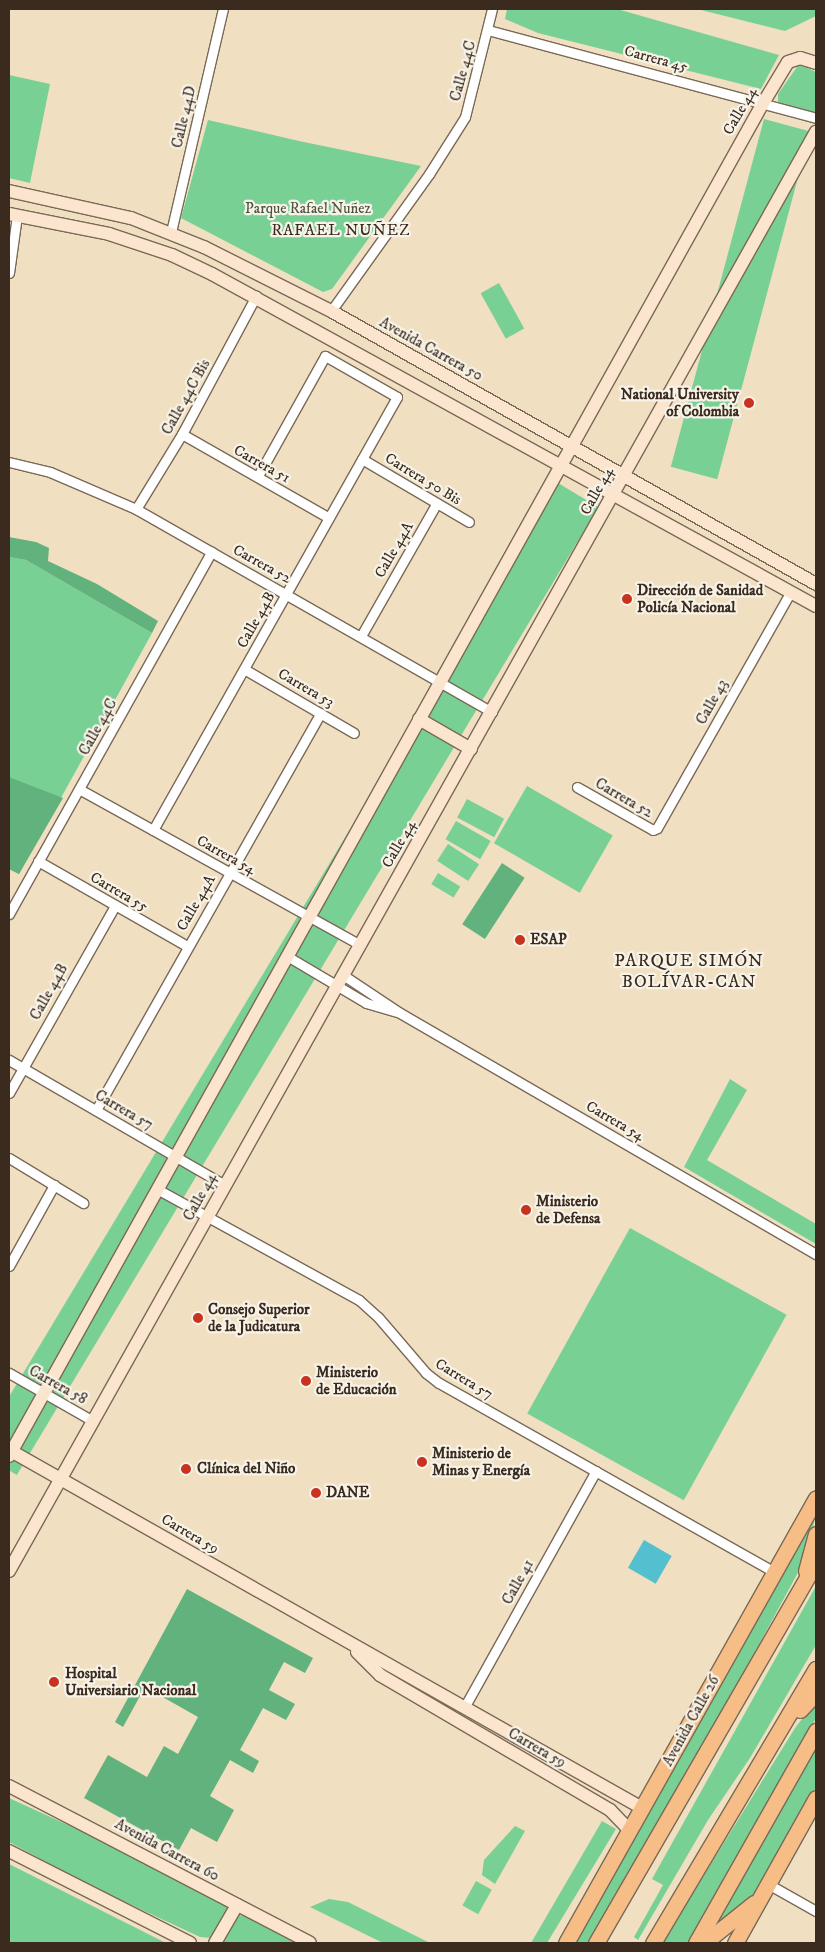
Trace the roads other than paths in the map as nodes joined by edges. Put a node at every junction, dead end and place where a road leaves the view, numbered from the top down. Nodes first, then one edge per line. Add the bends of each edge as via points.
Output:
1 (223, 9) edge
2 (492, 9) edge
3 (488, 30) junction
4 (816, 63) edge
5 (762, 105) junction
6 (816, 118) edge
7 (816, 132) edge
8 (9, 192) edge
9 (13, 215) edge
10 (170, 232) junction
11 (9, 274) edge
12 (256, 296) junction
13 (331, 311) junction
14 (182, 434) junction
15 (571, 446) junction
16 (362, 459) junction
17 (9, 462) edge
18 (560, 465) junction
19 (624, 474) junction
20 (258, 476) junction
21 (613, 494) junction
22 (437, 503) junction
23 (136, 509) junction
24 (329, 518) junction
25 (469, 522) dead end
26 (211, 552) junction
27 (816, 584) edge
28 (791, 591) junction
29 (286, 594) junction
30 (816, 606) edge
31 (361, 636) junction
32 (244, 669) junction
33 (440, 681) junction
34 (321, 712) junction
35 (492, 712) junction
36 (419, 719) junction
37 (354, 733) dead end
38 (471, 749) junction
39 (577, 786) dead end
40 (79, 789) junction
41 (657, 828) joint
42 (153, 830) junction
43 (38, 861) junction
44 (229, 873) junction
45 (115, 906) junction
46 (9, 914) edge
47 (309, 917) junction
48 (360, 945) junction
49 (187, 946) junction
50 (287, 956) junction
51 (340, 980) junction
52 (9, 1060) edge
53 (23, 1068) junction
54 (9, 1093) edge
55 (96, 1110) junction
56 (176, 1156) junction
57 (9, 1158) edge
58 (225, 1184) junction
59 (54, 1185) junction
60 (157, 1189) junction
61 (83, 1203) dead end
62 (208, 1216) junction
63 (816, 1254) edge
64 (9, 1266) edge
65 (9, 1373) edge
66 (44, 1392) junction
67 (93, 1421) junction
68 (10, 1453) edge
69 (596, 1471) junction
70 (60, 1479) junction
71 (816, 1498) edge
72 (816, 1534) edge
73 (816, 1562) edge
74 (9, 1571) edge
75 (774, 1572) junction
76 (798, 1592) junction
77 (353, 1646) junction
78 (816, 1669) edge
79 (816, 1693) edge
80 (465, 1706) junction
81 (816, 1731) edge
82 (780, 1734) junction
83 (9, 1786) edge
84 (816, 1798) edge
85 (642, 1808) junction
86 (630, 1831) junction
87 (9, 1851) edge
88 (768, 1884) junction
89 (760, 1898) junction
90 (236, 1905) junction
91 (816, 1911) edge
92 (190, 1943) edge
93 (215, 1943) edge
94 (310, 1943) edge
95 (566, 1943) edge
96 (596, 1943) edge
97 (653, 1943) edge
98 (696, 1943) edge
99 (704, 1943) edge
100 (735, 1943) edge

1 - 10 street, Calle 44D
2 - 3 street, Calle 44C
3 - 5 street, Carrera 45
3 - 13 street, Calle 44C via 465,118
4 - 5 street, Calle 44 via 800,58 788,62
5 - 6 street, Carrera 45
5 - 15 street, Calle 44
7 - 19 street, Calle 44
8 - 10 street, Avenida Carrera 50 via 116,214
9 - 11 street
9 - 12 street via 109,234 172,255
10 - 13 street, Avenida Carrera 50
12 - 14 street, Calle 44C Bis
12 - 18 street
13 - 15 street, Avenida Carrera 50
14 - 20 street, Carrera 51
14 - 23 street, Calle 44C Bis
15 - 18 street, Calle 44
15 - 19 street, Avenida Carrera 50
16 - 20 street, Calle 44B via 397,398 325,356
16 - 22 street, Carrera 50 Bis
16 - 24 street, Calle 44B
17 - 23 street, Carrera 52 via 50,472
18 - 21 street
18 - 33 street, Calle 44
19 - 21 street, Calle 44
19 - 27 street, Avenida Carrera 50
20 - 24 street, Carrera 51
21 - 28 street
21 - 35 street, Calle 44
22 - 25 street, Carrera 50 Bis
22 - 31 street, Calle 44A
23 - 26 street, Carrera 52
24 - 29 street, Calle 44B
26 - 29 street, Carrera 52
26 - 40 street, Calle 44C
28 - 30 street
28 - 41 street, Calle 43
29 - 31 street, Carrera 52
29 - 32 street, Calle 44B
31 - 33 street, Carrera 52
32 - 34 street, Carrera 53
32 - 42 street, Calle 44B
33 - 35 street, Carrera 52
33 - 36 street, Calle 44
34 - 37 street, Carrera 53
34 - 44 street, Calle 44A
35 - 38 street, Calle 44
36 - 38 street
36 - 47 street, Calle 44
38 - 48 street, Calle 44
39 - 41 street, Carrera 52 via 652,830
40 - 42 street, Carrera 54
40 - 43 street, Calle 44C
42 - 44 street, Carrera 54
43 - 45 street, Carrera 55
43 - 46 street, Calle 44C
44 - 47 street, Carrera 54
44 - 49 street, Calle 44A
45 - 49 street, Carrera 55
45 - 53 street, Calle 44B
47 - 48 street, Carrera 54
47 - 50 street, Calle 44
48 - 51 street, Calle 44
49 - 55 street, Calle 44A
50 - 51 street, Carrera 54
50 - 56 street, Calle 44
51 - 58 street, Calle 44
51 - 63 street, Carrera 54
52 - 53 street, Carrera 57
53 - 54 street, Calle 44B
53 - 55 street, Carrera 57
55 - 56 street, Carrera 57
56 - 58 street, Carrera 57
56 - 60 street, Calle 44
57 - 59 street
58 - 62 street, Calle 44
59 - 61 street
59 - 64 street
60 - 62 street, Carrera 57
60 - 66 street, Calle 44
62 - 67 street, Calle 44
62 - 69 street, Carrera 57 via 359,1300 378,1317 426,1373
65 - 66 street, Carrera 58
66 - 67 street, Carrera 58
66 - 68 street, Calle 44
67 - 70 street, Calle 44
68 - 70 street, Carrera 59
69 - 75 street, Carrera 57
69 - 80 street, Calle 41
70 - 74 street, Calle 44
70 - 77 street, Carrera 59
71 - 75 main road, Avenida Calle 26
72 - 76 main road
73 - 76 main road, Avenida Calle 26
75 - 85 main road, Avenida Calle 26
76 - 96 main road, Avenida Calle 26
77 - 80 street, Carrera 59
77 - 86 street, Carrera 59 via 380,1675 601,1804
78 - 82 main road
79 - 82 main road
80 - 85 street, Carrera 59
81 - 98 main road
82 - 97 main road
83 - 90 street, Avenida Carrera 60
84 - 88 main road
85 - 86 main road, Avenida Calle 26
86 - 95 main road, Avenida Calle 26
87 - 92 street
88 - 89 main road
88 - 91 street
89 - 99 main road
89 - 100 main road
90 - 93 street
90 - 94 street, Avenida Carrera 60

